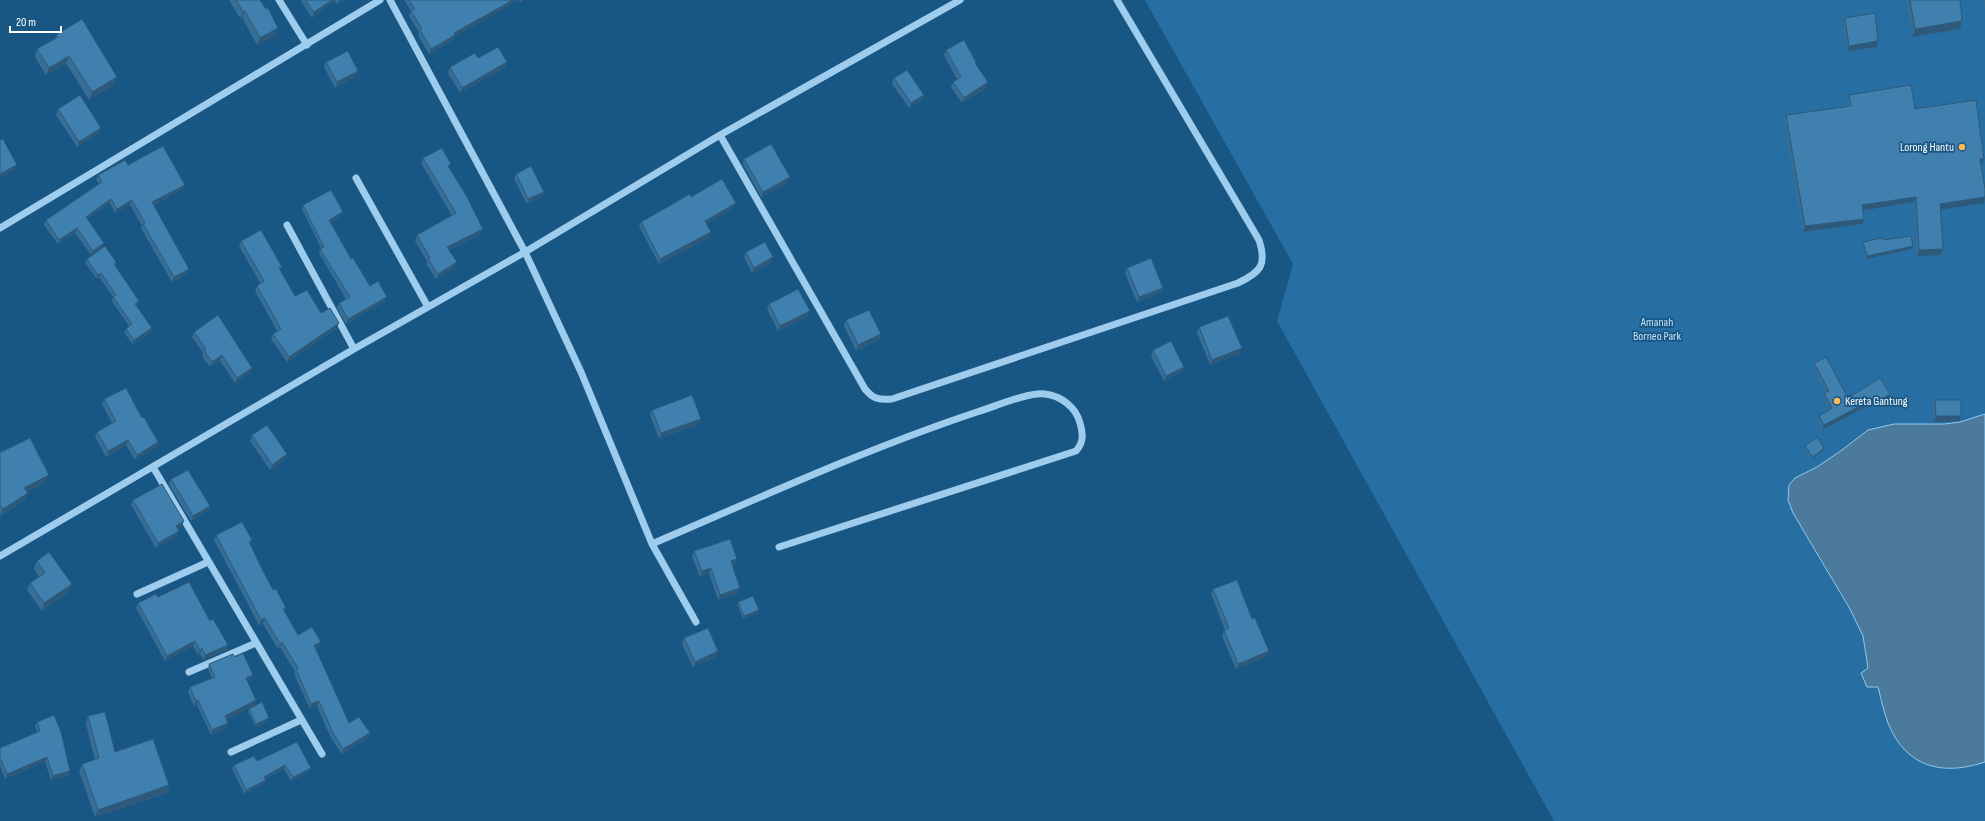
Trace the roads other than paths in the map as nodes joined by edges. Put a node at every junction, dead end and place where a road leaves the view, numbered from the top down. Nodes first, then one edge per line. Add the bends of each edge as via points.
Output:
1 (279, 0) edge
2 (380, 0) edge
3 (390, 0) edge
4 (960, 0) edge
5 (1117, 0) edge
6 (307, 45) junction
7 (720, 135) junction
8 (356, 178) dead end
9 (287, 225) dead end
10 (0, 228) edge
11 (525, 252) junction
12 (428, 307) junction
13 (354, 349) junction
14 (154, 467) junction
15 (652, 544) junction
16 (779, 547) dead end
17 (0, 556) edge
18 (208, 562) junction
19 (137, 594) dead end
20 (696, 622) dead end
21 (256, 643) junction
22 (189, 672) dead end
23 (301, 720) junction
24 (231, 752) dead end
25 (322, 754) dead end

1 - 6 street
2 - 6 street
3 - 11 street
4 - 7 street
5 - 7 street via 1259,240 1263,253 1260,270 1238,283 892,399 871,397
6 - 10 street
7 - 11 street
8 - 12 street
9 - 13 street
11 - 12 street
11 - 15 street via 581,372
12 - 13 street
13 - 14 street
14 - 17 street
14 - 18 street
15 - 16 street via 889,445 1015,400 1044,394 1062,400 1072,407 1079,419 1082,444 1076,451
15 - 20 street
18 - 19 street
18 - 21 street
21 - 22 street
21 - 23 street
23 - 24 street
23 - 25 street

